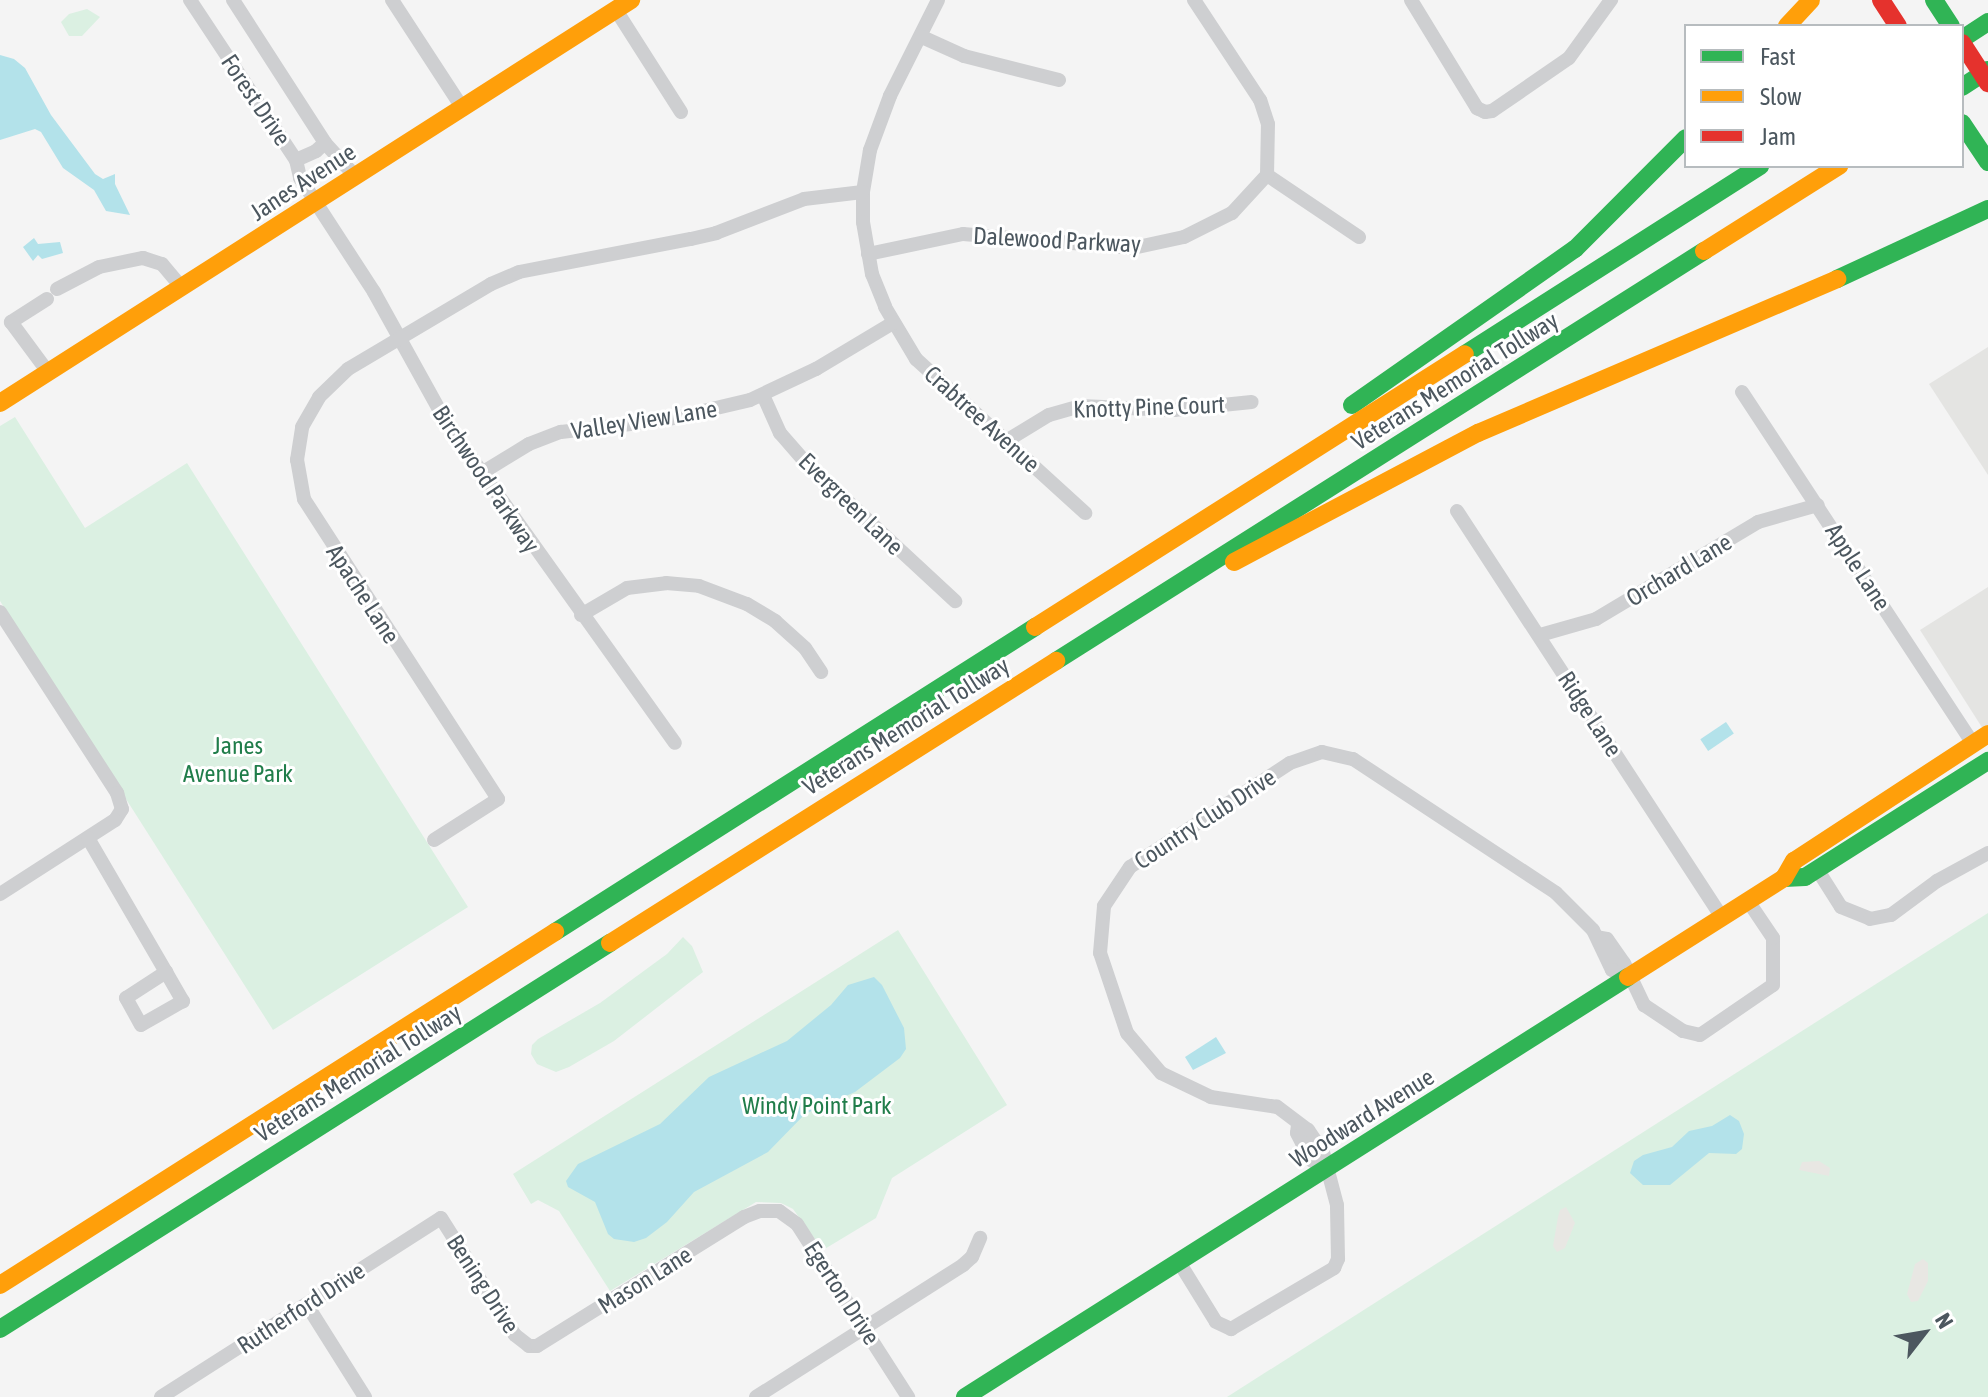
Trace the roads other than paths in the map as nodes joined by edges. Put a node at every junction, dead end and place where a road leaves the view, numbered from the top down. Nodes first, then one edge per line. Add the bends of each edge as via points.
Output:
1 (190, 0) edge
2 (233, 0) edge
3 (392, 0) edge
4 (938, 0) edge
5 (1194, 0) edge
6 (1411, 0) edge
7 (1611, 0) edge
8 (1811, 0) edge
9 (1881, 0) edge
10 (1934, 0) edge
11 (623, 5) edge
12 (1988, 22) edge
13 (1789, 24) edge
14 (1897, 24) edge
15 (1950, 24) edge
16 (922, 37) junction
17 (1964, 40) edge
18 (1964, 44) edge
19 (1988, 70) edge
20 (1059, 80) dead end
21 (1988, 83) edge
22 (1964, 86) edge
23 (463, 109) junction
24 (681, 112) dead end
25 (1967, 130) edge
26 (1684, 140) edge
27 (325, 143) junction
28 (296, 160) junction
29 (1988, 162) edge
30 (1757, 168) edge
31 (1836, 168) edge
32 (1267, 175) junction
33 (356, 177) junction
34 (863, 192) junction
35 (316, 202) junction
36 (1988, 209) edge
37 (1988, 223) edge
38 (1935, 236) junction
39 (1359, 237) dead end
40 (868, 254) junction
41 (182, 288) junction
42 (893, 323) junction
43 (400, 338) junction
44 (48, 372) junction
45 (1742, 392) dead end
46 (763, 395) junction
47 (1252, 402) dead end
48 (0, 403) edge
49 (1006, 441) junction
50 (480, 474) junction
51 (1818, 505) junction
52 (1214, 511) junction
53 (1457, 511) dead end
54 (1085, 513) dead end
55 (1189, 575) junction
56 (955, 601) dead end
57 (0, 612) edge
58 (581, 615) junction
59 (1540, 635) junction
60 (821, 672) dead end
61 (1980, 739) edge
62 (675, 743) dead end
63 (1988, 763) edge
64 (88, 838) junction
65 (434, 840) dead end
66 (1988, 853) edge
67 (1817, 869) junction
68 (1784, 878) junction
69 (0, 894) edge
70 (1748, 901) junction
71 (1722, 918) junction
72 (166, 972) dead end
73 (1628, 978) junction
74 (1325, 1169) junction
75 (760, 1211) joint
76 (441, 1218) joint
77 (980, 1238) dead end
78 (68, 1241) junction
79 (1179, 1262) junction
80 (0, 1274) edge
81 (0, 1285) edge
82 (66, 1288) junction
83 (307, 1305) junction
84 (864, 1328) junction
85 (0, 1329) edge
86 (0, 1335) edge
87 (529, 1346) joint
88 (161, 1397) edge
89 (365, 1397) edge
90 (756, 1397) edge
91 (908, 1397) edge
92 (965, 1397) edge

1 - 28 street, Forest Drive
2 - 27 street
3 - 23 street
4 - 16 street, Crabtree Avenue
5 - 32 street via 1266,114
6 - 7 street via 1477,108 1485,112 1569,58
8 - 13 main road
9 - 14 main road
10 - 15 main road
11 - 23 main road, Janes Avenue
11 - 24 street
12 - 17 main road
16 - 20 street via 964,56
16 - 34 street, Crabtree Avenue via 878,123
18 - 21 main road, bridge
19 - 22 main road
23 - 33 main road, Janes Avenue
25 - 29 main road
26 - 52 main road via 1575,249 1273,459
27 - 28 street
27 - 33 street
28 - 35 street, Forest Drive via 300,178
30 - 52 main road, Veterans Memorial Tollway
31 - 55 main road, Veterans Memorial Tollway
32 - 39 street
32 - 40 street, Dalewood Parkway via 1244,203 1217,222 1154,245 1110,248 963,234
33 - 35 main road, Janes Avenue
34 - 40 street, Crabtree Avenue
34 - 43 street via 804,199 716,233 519,272
35 - 41 main road, Janes Avenue
35 - 43 street, Birchwood Parkway
36 - 38 main road
37 - 38 main road
38 - 55 main road via 1478,433 1244,559
40 - 42 street, Crabtree Avenue
41 - 44 main road, Janes Avenue
41 - 44 street via 162,264 143,258 99,267 52,294 11,322
42 - 46 street, Valley View Lane
42 - 49 street, Crabtree Avenue via 929,372
43 - 50 street, Birchwood Parkway
43 - 65 street, Apache Lane via 348,369 319,397 302,427 298,474 309,510 498,799
44 - 48 main road, Janes Avenue
45 - 51 street, Apple Lane
46 - 50 street, Valley View Lane via 697,415 561,432 529,444
46 - 56 street, Evergreen Lane via 780,433 805,462
47 - 49 street, Knotty Pine Court via 1174,410 1080,406 1049,415
49 - 54 street, Crabtree Avenue
50 - 58 street, Birchwood Parkway
51 - 59 street, Orchard Lane via 1758,522 1596,619
51 - 61 street, Apple Lane
52 - 78 main road, Veterans Memorial Tollway
53 - 59 street, Ridge Lane
55 - 82 main road, Veterans Memorial Tollway
57 - 64 street via 120,801 119,815
58 - 60 street via 627,588 699,586 775,621 805,648
58 - 62 street, Birchwood Parkway
59 - 71 street, Ridge Lane
61 - 68 main road, Woodward Avenue via 1794,861
63 - 67 main road, Woodward Avenue
64 - 69 street
64 - 72 street
66 - 67 street via 1891,915 1870,919 1841,907
67 - 68 main road, Woodward Avenue via 1805,877
68 - 70 main road, Woodward Avenue
70 - 71 main road, Woodward Avenue
70 - 73 street, Country Club Drive via 1773,938 1773,985 1755,1000 1700,1035 1660,1018 1644,1005
71 - 73 main road, Woodward Avenue
73 - 74 main road, Woodward Avenue
73 - 74 street, Country Club Drive via 1607,939 1597,937 1556,893 1353,759 1322,752 1296,759 1130,867 1111,892 1099,937 1103,968 1122,1020 1134,1044 1155,1066 1196,1092 1277,1107 1298,1125 1311,1160
74 - 79 main road, Woodward Avenue
74 - 79 street via 1337,1205 1334,1268 1231,1329 1216,1322
75 - 84 street, Egerton Drive via 779,1211 797,1224
75 - 87 street, Mason Lane via 545,1343
76 - 83 street, Rutherford Drive
76 - 87 street, Bening Drive via 515,1335
77 - 84 street via 963,1265
78 - 80 main road
78 - 81 main road, Veterans Memorial Tollway
79 - 92 main road, Woodward Avenue
82 - 85 main road, Veterans Memorial Tollway
82 - 86 main road
83 - 88 street, Rutherford Drive
83 - 89 street
84 - 90 street
84 - 91 street, Egerton Drive

